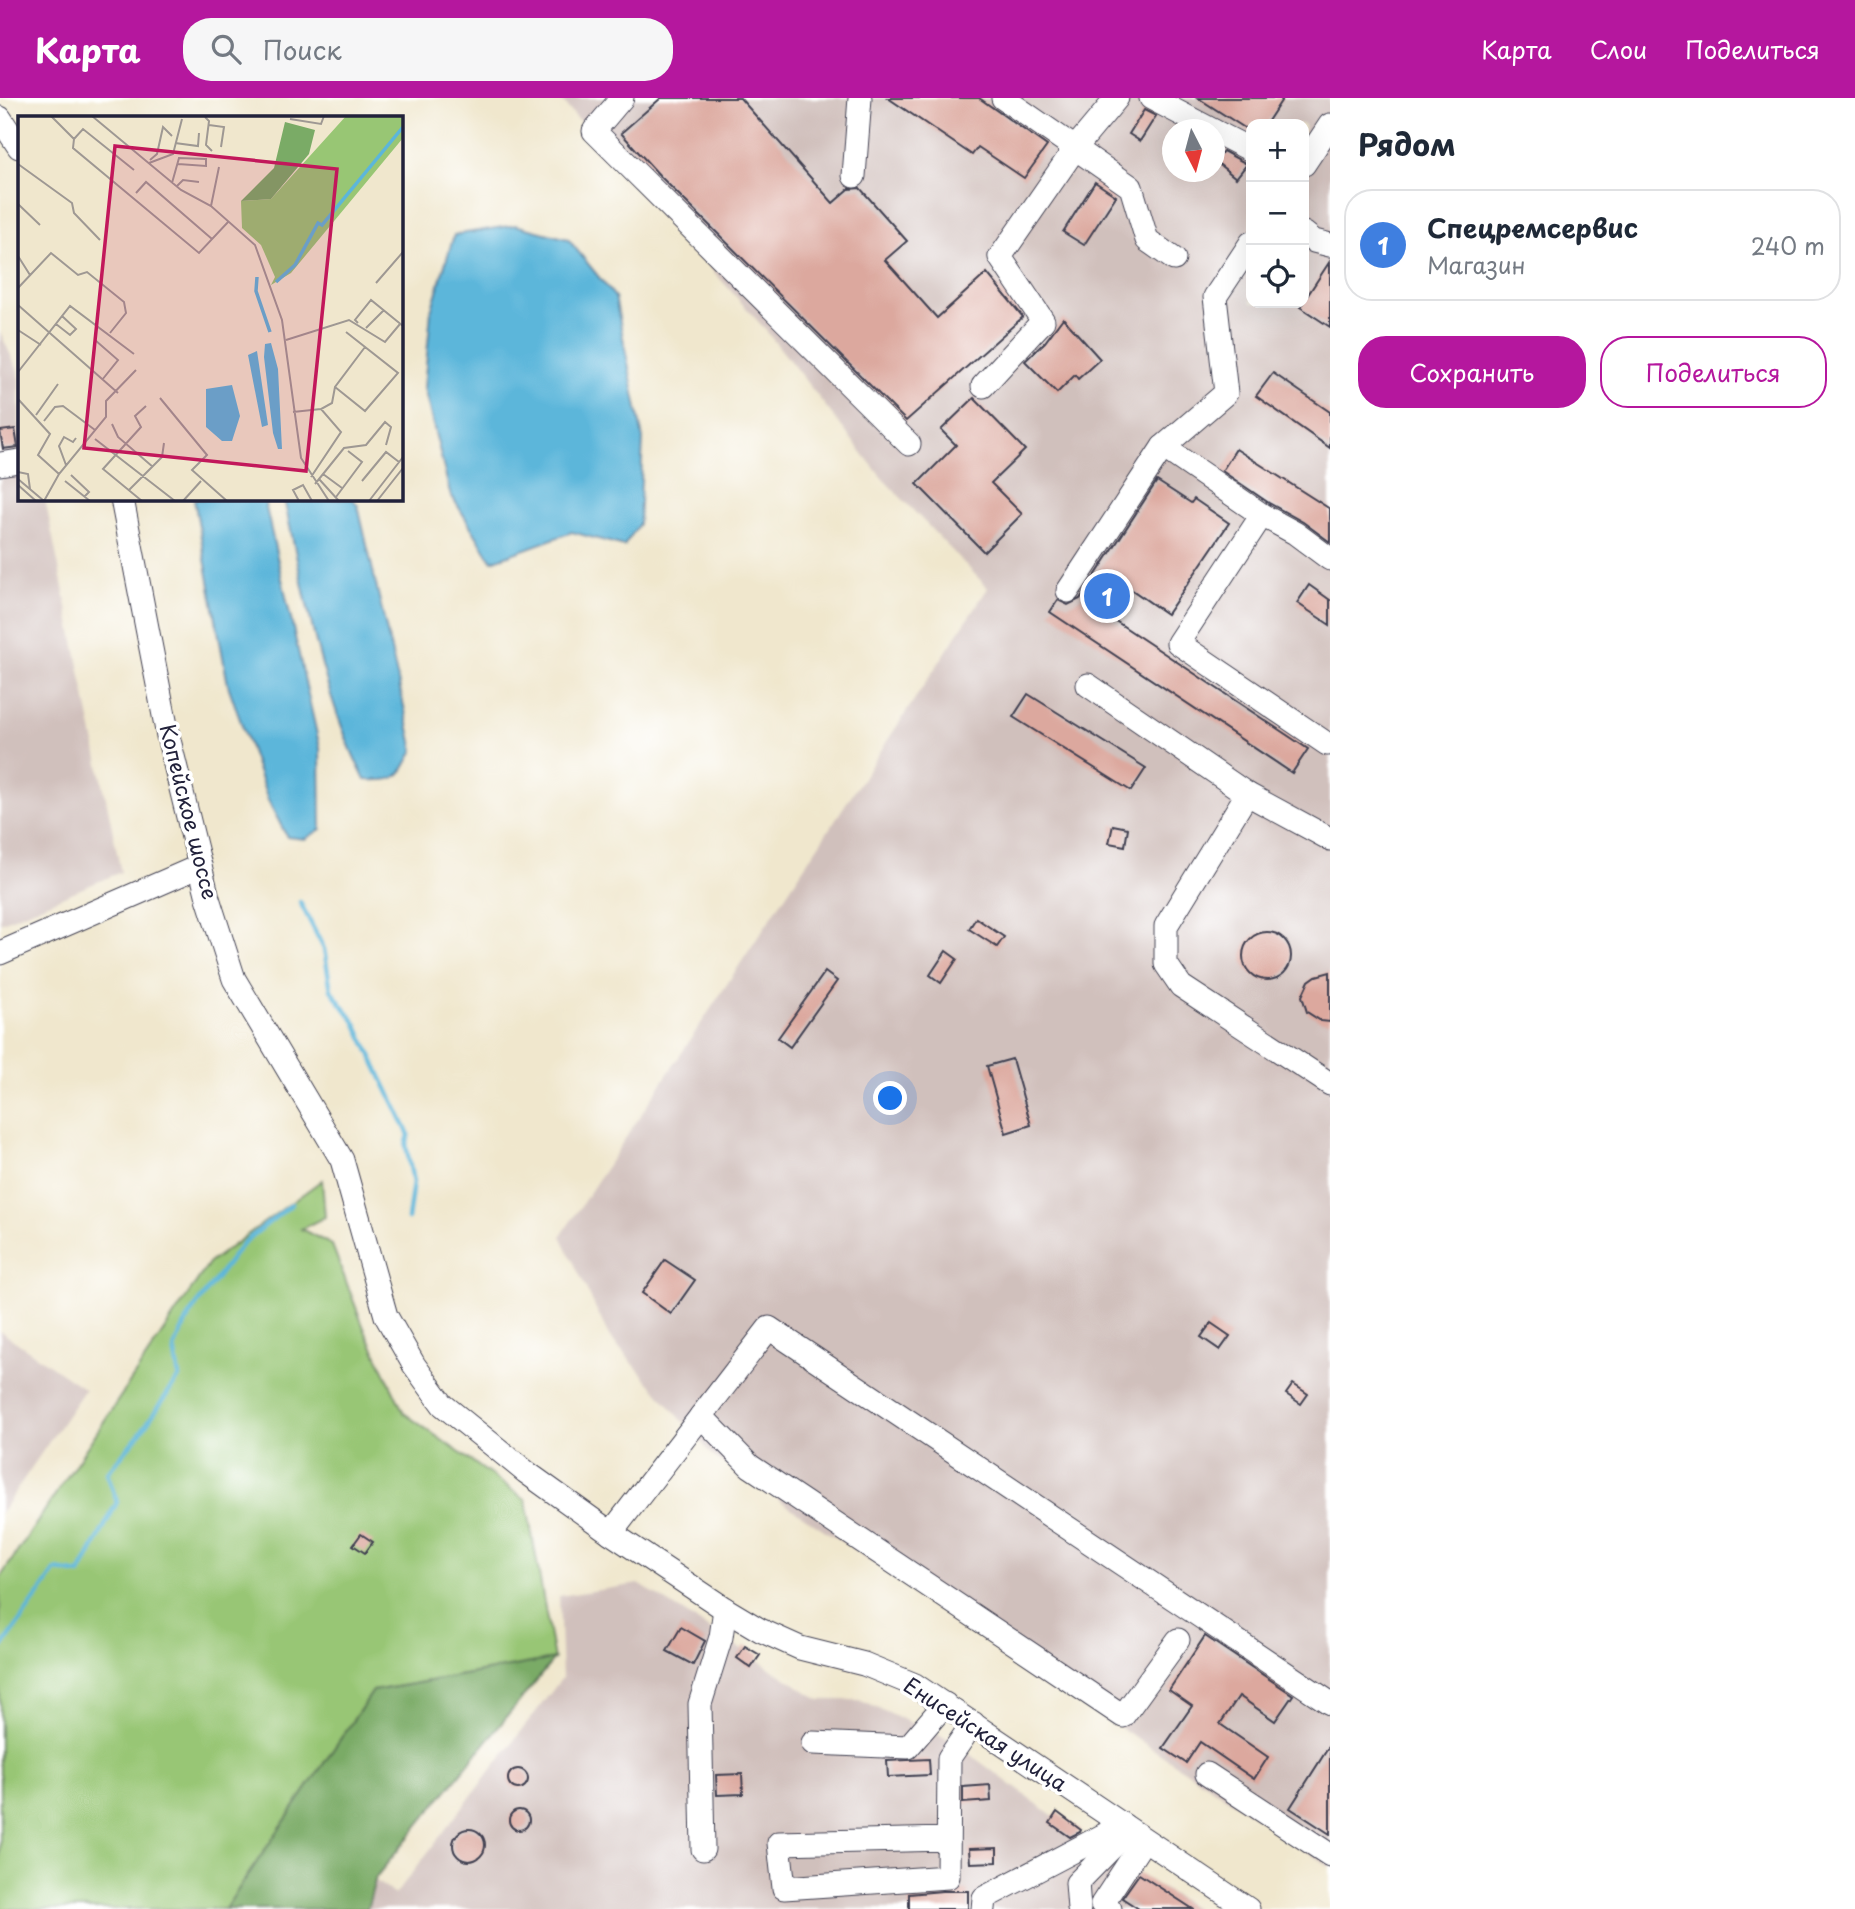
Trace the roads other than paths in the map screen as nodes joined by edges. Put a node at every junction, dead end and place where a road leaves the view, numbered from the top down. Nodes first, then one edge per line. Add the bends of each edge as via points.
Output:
1 (622, 98) edge
2 (860, 98) edge
3 (1003, 98) edge
4 (1117, 98) edge
5 (1151, 98) edge
6 (0, 118) edge
7 (1192, 119) edge
8 (1330, 124) edge
9 (1225, 136) edge
10 (18, 145) edge
11 (1076, 147) junction
12 (1246, 147) edge
13 (1309, 156) edge
14 (854, 176) dead end
15 (1309, 237) edge
16 (1250, 245) edge
17 (1330, 245) edge
18 (1174, 259) dead end
19 (984, 386) dead end
20 (909, 444) dead end
21 (1163, 447) junction
22 (18, 461) edge
23 (0, 464) edge
24 (122, 500) edge
25 (1262, 515) junction
26 (1330, 559) edge
27 (1068, 592) dead end
28 (1088, 685) dead end
29 (1327, 744) dead end
30 (1247, 794) junction
31 (1330, 839) edge
32 (200, 866) junction
33 (0, 953) edge
34 (1330, 1084) edge
35 (701, 1416) junction
36 (567, 1501) joint
37 (611, 1534) junction
38 (725, 1609) junction
39 (1178, 1640) dead end
40 (1330, 1703) edge
41 (945, 1704) junction
42 (973, 1723) junction
43 (813, 1743) dead end
44 (1207, 1774) dead end
45 (1132, 1832) junction
46 (948, 1839) junction
47 (703, 1849) dead end
48 (1330, 1855) edge
49 (983, 1909) edge
50 (1079, 1909) edge
51 (1110, 1909) edge
52 (1248, 1909) edge

1 - 20 street via 594,131
2 - 14 street
3 - 11 street
4 - 11 street
5 - 7 street
6 - 10 street
8 - 13 street
9 - 12 street
11 - 18 street via 1131,187 1147,240
11 - 19 street via 1000,257 1043,321
15 - 17 street
16 - 21 street via 1215,297 1226,393
21 - 25 street
21 - 27 street
22 - 23 street
24 - 32 street, Копейское шоссе via 168,736
25 - 26 street
25 - 29 street via 1178,643
28 - 30 street
30 - 31 street
30 - 34 street via 1166,926 1166,964 1181,986
32 - 33 street
32 - 36 street, Копейское шоссе via 234,979 342,1160 386,1316 414,1365 443,1405
35 - 37 street
35 - 39 street via 750,1466 1123,1716
35 - 40 street via 769,1328
36 - 37 street, Енисейская улица
37 - 38 street, Енисейская улица
38 - 41 street, Енисейская улица via 800,1648 864,1664 915,1685
38 - 47 street via 721,1637 699,1704
41 - 42 street, Енисейская улица
41 - 43 street via 908,1747
42 - 45 street, Енисейская улица
42 - 46 street via 949,1758
44 - 48 street
45 - 49 street via 984,1898
45 - 50 street via 1077,1883
45 - 51 street via 1102,1904
45 - 52 street, Енисейская улица
46 - 46 street via 948,1877 784,1888 779,1843

